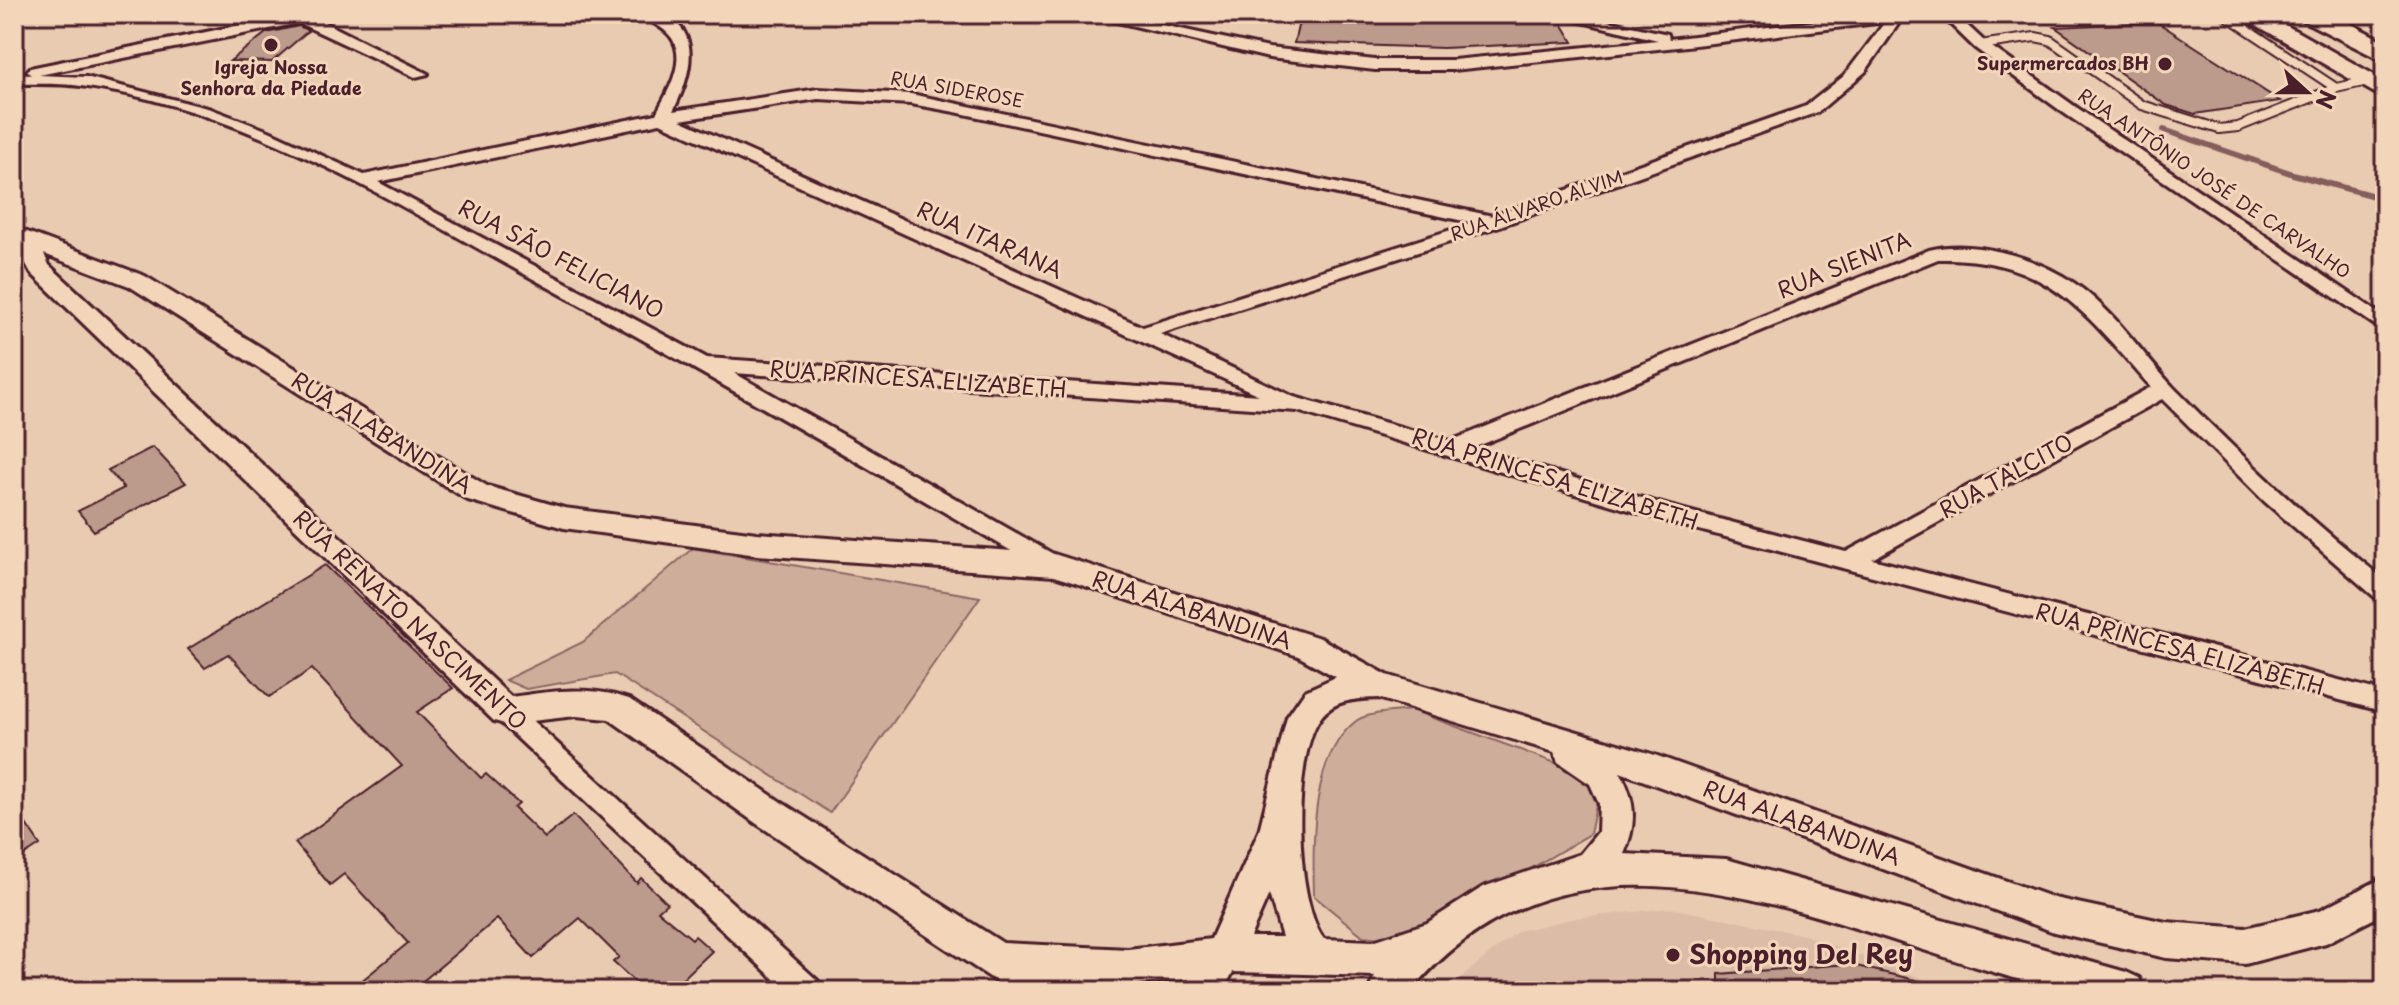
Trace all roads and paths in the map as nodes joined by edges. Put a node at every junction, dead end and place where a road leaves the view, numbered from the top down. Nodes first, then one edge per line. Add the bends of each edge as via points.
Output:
1 (684, 14) edge
2 (1091, 14) edge
3 (1555, 14) edge
4 (1947, 14) edge
5 (2224, 14) edge
6 (2249, 14) edge
7 (2312, 14) edge
8 (2361, 14) edge
9 (1898, 15) edge
10 (301, 16) edge
11 (652, 16) edge
12 (2385, 27) edge
13 (1687, 42) junction
14 (1980, 45) junction
15 (2385, 53) edge
16 (420, 74) dead end
17 (14, 77) edge
18 (2376, 86) edge
19 (2336, 88) junction
20 (662, 118) junction
21 (362, 180) junction
22 (1494, 222) junction
23 (20, 236) edge
24 (2385, 326) edge
25 (1141, 334) junction
26 (707, 365) junction
27 (2164, 389) junction
28 (1298, 404) junction
29 (1454, 448) junction
30 (1847, 562) junction
31 (1054, 565) junction
32 (2385, 593) edge
33 (1378, 685) junction
34 (2385, 702) edge
35 (505, 711) junction
36 (1544, 738) junction
37 (1283, 808) junction
38 (1568, 876) junction
39 (2385, 894) edge
40 (1436, 937) junction
41 (1223, 954) junction
42 (1315, 956) junction
43 (997, 961) junction
44 (808, 991) edge
45 (1044, 991) edge
46 (1203, 991) edge
47 (1387, 991) edge
48 (2126, 991) edge

1 - 11 street
2 - 13 street via 1269,53 1375,65 1453,65
3 - 13 street
4 - 14 street, RUA ANTÔNIO JOSÉ DE CARVALHO
5 - 19 lane
6 - 18 main road
7 - 15 highway
8 - 12 highway
9 - 13 street
9 - 22 street, RUA ÁLVARO ALVIM via 1844,88 1812,109
10 - 16 street
10 - 17 street
11 - 20 street via 676,33 686,50 686,64
14 - 19 lane via 2035,37 2050,40 2142,105 2219,129 2238,127
14 - 24 street, RUA ANTÔNIO JOSÉ DE CARVALHO
17 - 21 street, RUA SÃO FELICIANO via 84,81 152,95 257,130
18 - 19 lane
20 - 21 street, RUA SIDEROSE
20 - 22 street, RUA SIDEROSE via 818,94 911,99
20 - 25 street, RUA ITARANA
21 - 26 street, RUA SÃO FELICIANO
22 - 25 street, RUA ÁLVARO ALVIM
23 - 31 street, RUA ALABANDINA via 137,281 478,493 564,518 757,544
23 - 35 street, RUA RENATO NASCIMENTO via 39,268
25 - 28 street, RUA ITARANA
26 - 28 street, RUA PRINCESA ELIZABETH
26 - 31 street, RUA SÃO FELICIANO
27 - 29 street, RUA SIENITA via 2088,304 2056,280 1992,256 1935,254
27 - 30 street, RUA TALCITO
27 - 32 street, RUA SIENITA via 2247,472
28 - 29 street, RUA PRINCESA ELIZABETH
29 - 30 street, RUA PRINCESA ELIZABETH
30 - 34 street, RUA PRINCESA ELIZABETH
31 - 33 street, RUA ALABANDINA via 1309,647
33 - 36 street, RUA ALABANDINA
33 - 37 street via 1327,693 1310,707 1300,728
35 - 43 street via 575,701 618,708
35 - 44 street, RUA RENATO NASCIMENTO
36 - 38 street via 1593,764 1607,780 1618,812 1610,850 1594,867
36 - 39 street, RUA ALABANDINA via 1652,768 2054,915 2166,940 2245,946 2326,926
37 - 41 street
37 - 42 street via 1290,914 1299,939
38 - 40 street via 1518,887 1474,909
38 - 48 street via 1663,866 1726,875
40 - 42 street via 1373,959
40 - 47 street
41 - 42 street
41 - 43 street via 1128,967
41 - 46 street
43 - 45 street

